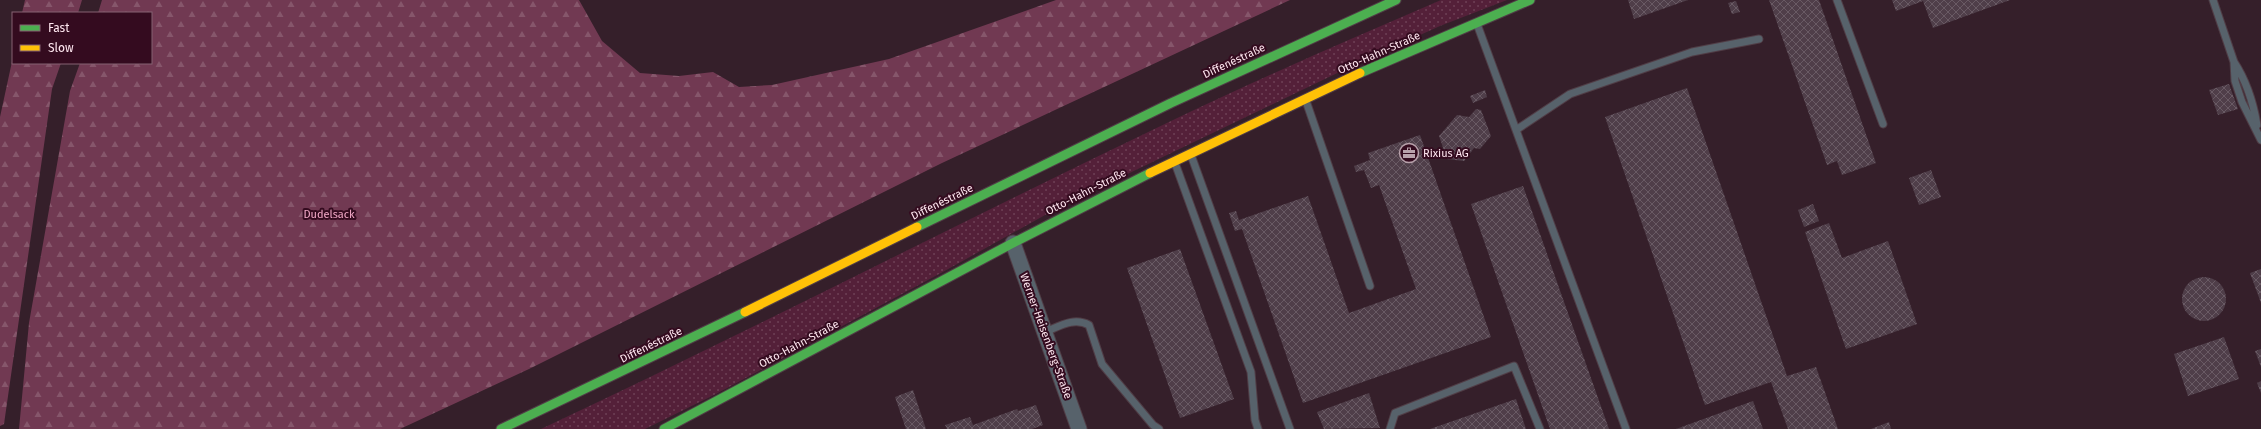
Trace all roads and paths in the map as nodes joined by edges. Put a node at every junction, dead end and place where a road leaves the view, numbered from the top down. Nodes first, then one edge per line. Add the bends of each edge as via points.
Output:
1 (1396, 0) edge
2 (1530, 0) edge
3 (1837, 0) edge
4 (2213, 0) edge
5 (1477, 22) junction
6 (1759, 38) dead end
7 (2234, 62) junction
8 (1305, 99) junction
9 (1883, 124) dead end
10 (1516, 130) junction
11 (2258, 131) junction
12 (2261, 140) edge
13 (1190, 153) junction
14 (1174, 161) junction
15 (1013, 243) junction
16 (1370, 286) dead end
17 (1045, 332) junction
18 (501, 429) edge
19 (664, 429) edge
20 (1079, 429) edge
21 (1159, 429) edge
22 (1258, 429) edge
23 (1290, 429) edge
24 (1390, 429) edge
25 (1540, 429) edge
26 (1626, 429) edge

1 - 18 main road, Diffenéstraße via 1091,142
2 - 5 main road, Otto-Hahn-Straße
3 - 9 lane
4 - 7 lane
5 - 8 main road, Otto-Hahn-Straße
5 - 10 lane
6 - 10 lane via 1692,52 1570,94
7 - 11 lane via 2244,78 2252,100
7 - 11 lane via 2235,81 2242,102
8 - 13 main road, Otto-Hahn-Straße
8 - 16 lane
10 - 26 lane
11 - 12 lane
13 - 14 main road, Otto-Hahn-Straße
13 - 23 lane
14 - 15 main road, Otto-Hahn-Straße
14 - 22 lane via 1251,372
15 - 17 street, Werner-Heisenberg-Straße
15 - 19 main road, Otto-Hahn-Straße
17 - 20 street, Werner-Heisenberg-Straße
17 - 21 lane via 1072,321 1080,320 1089,325 1102,364
24 - 25 lane via 1395,413 1514,366

